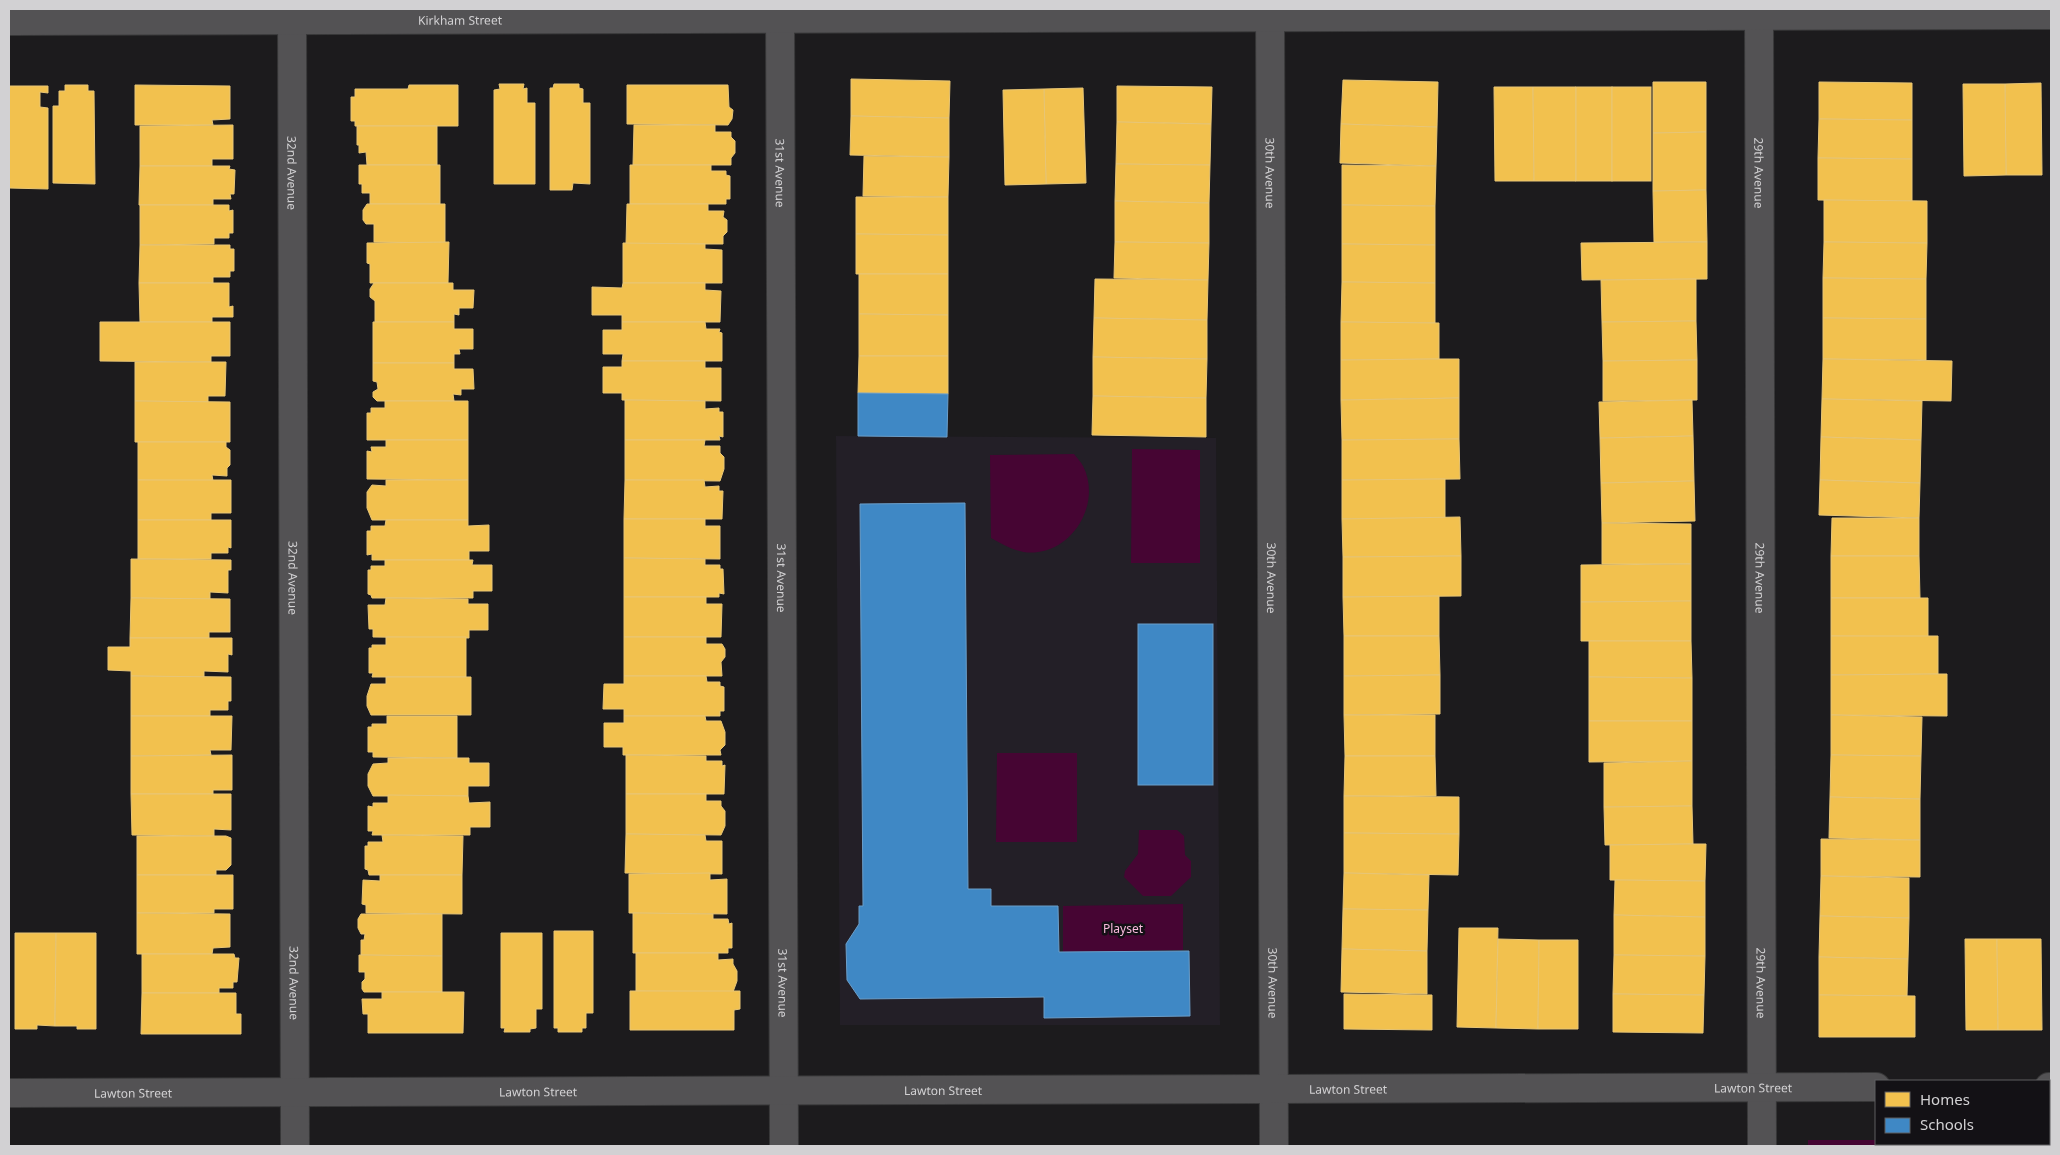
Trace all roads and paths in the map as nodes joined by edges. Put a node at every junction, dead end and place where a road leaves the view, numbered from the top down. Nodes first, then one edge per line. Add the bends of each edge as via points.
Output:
1 (1759, 12) edge
2 (1270, 13) edge
3 (780, 14) edge
4 (292, 15) edge
5 (2051, 15) edge
6 (9, 21) edge
7 (1875, 1087) edge
8 (1762, 1088) junction
9 (1273, 1089) junction
10 (784, 1090) junction
11 (295, 1092) junction
12 (9, 1093) edge
13 (295, 1146) edge
14 (784, 1146) edge
15 (1274, 1146) edge
16 (1762, 1146) edge

1 - 2 street, Kirkham Street
1 - 5 street, Kirkham Street
1 - 8 street, 29th Avenue
2 - 3 street, Kirkham Street
2 - 9 street, 30th Avenue
3 - 4 street, Kirkham Street
3 - 10 street, 31st Avenue
4 - 6 street, Kirkham Street
4 - 11 street, 32nd Avenue
7 - 8 street, Lawton Street
8 - 9 street, Lawton Street
8 - 16 street, 29th Avenue
9 - 10 street, Lawton Street
9 - 15 street, 30th Avenue
10 - 11 street, Lawton Street
10 - 14 street, 31st Avenue
11 - 12 street, Lawton Street
11 - 13 street, 32nd Avenue

